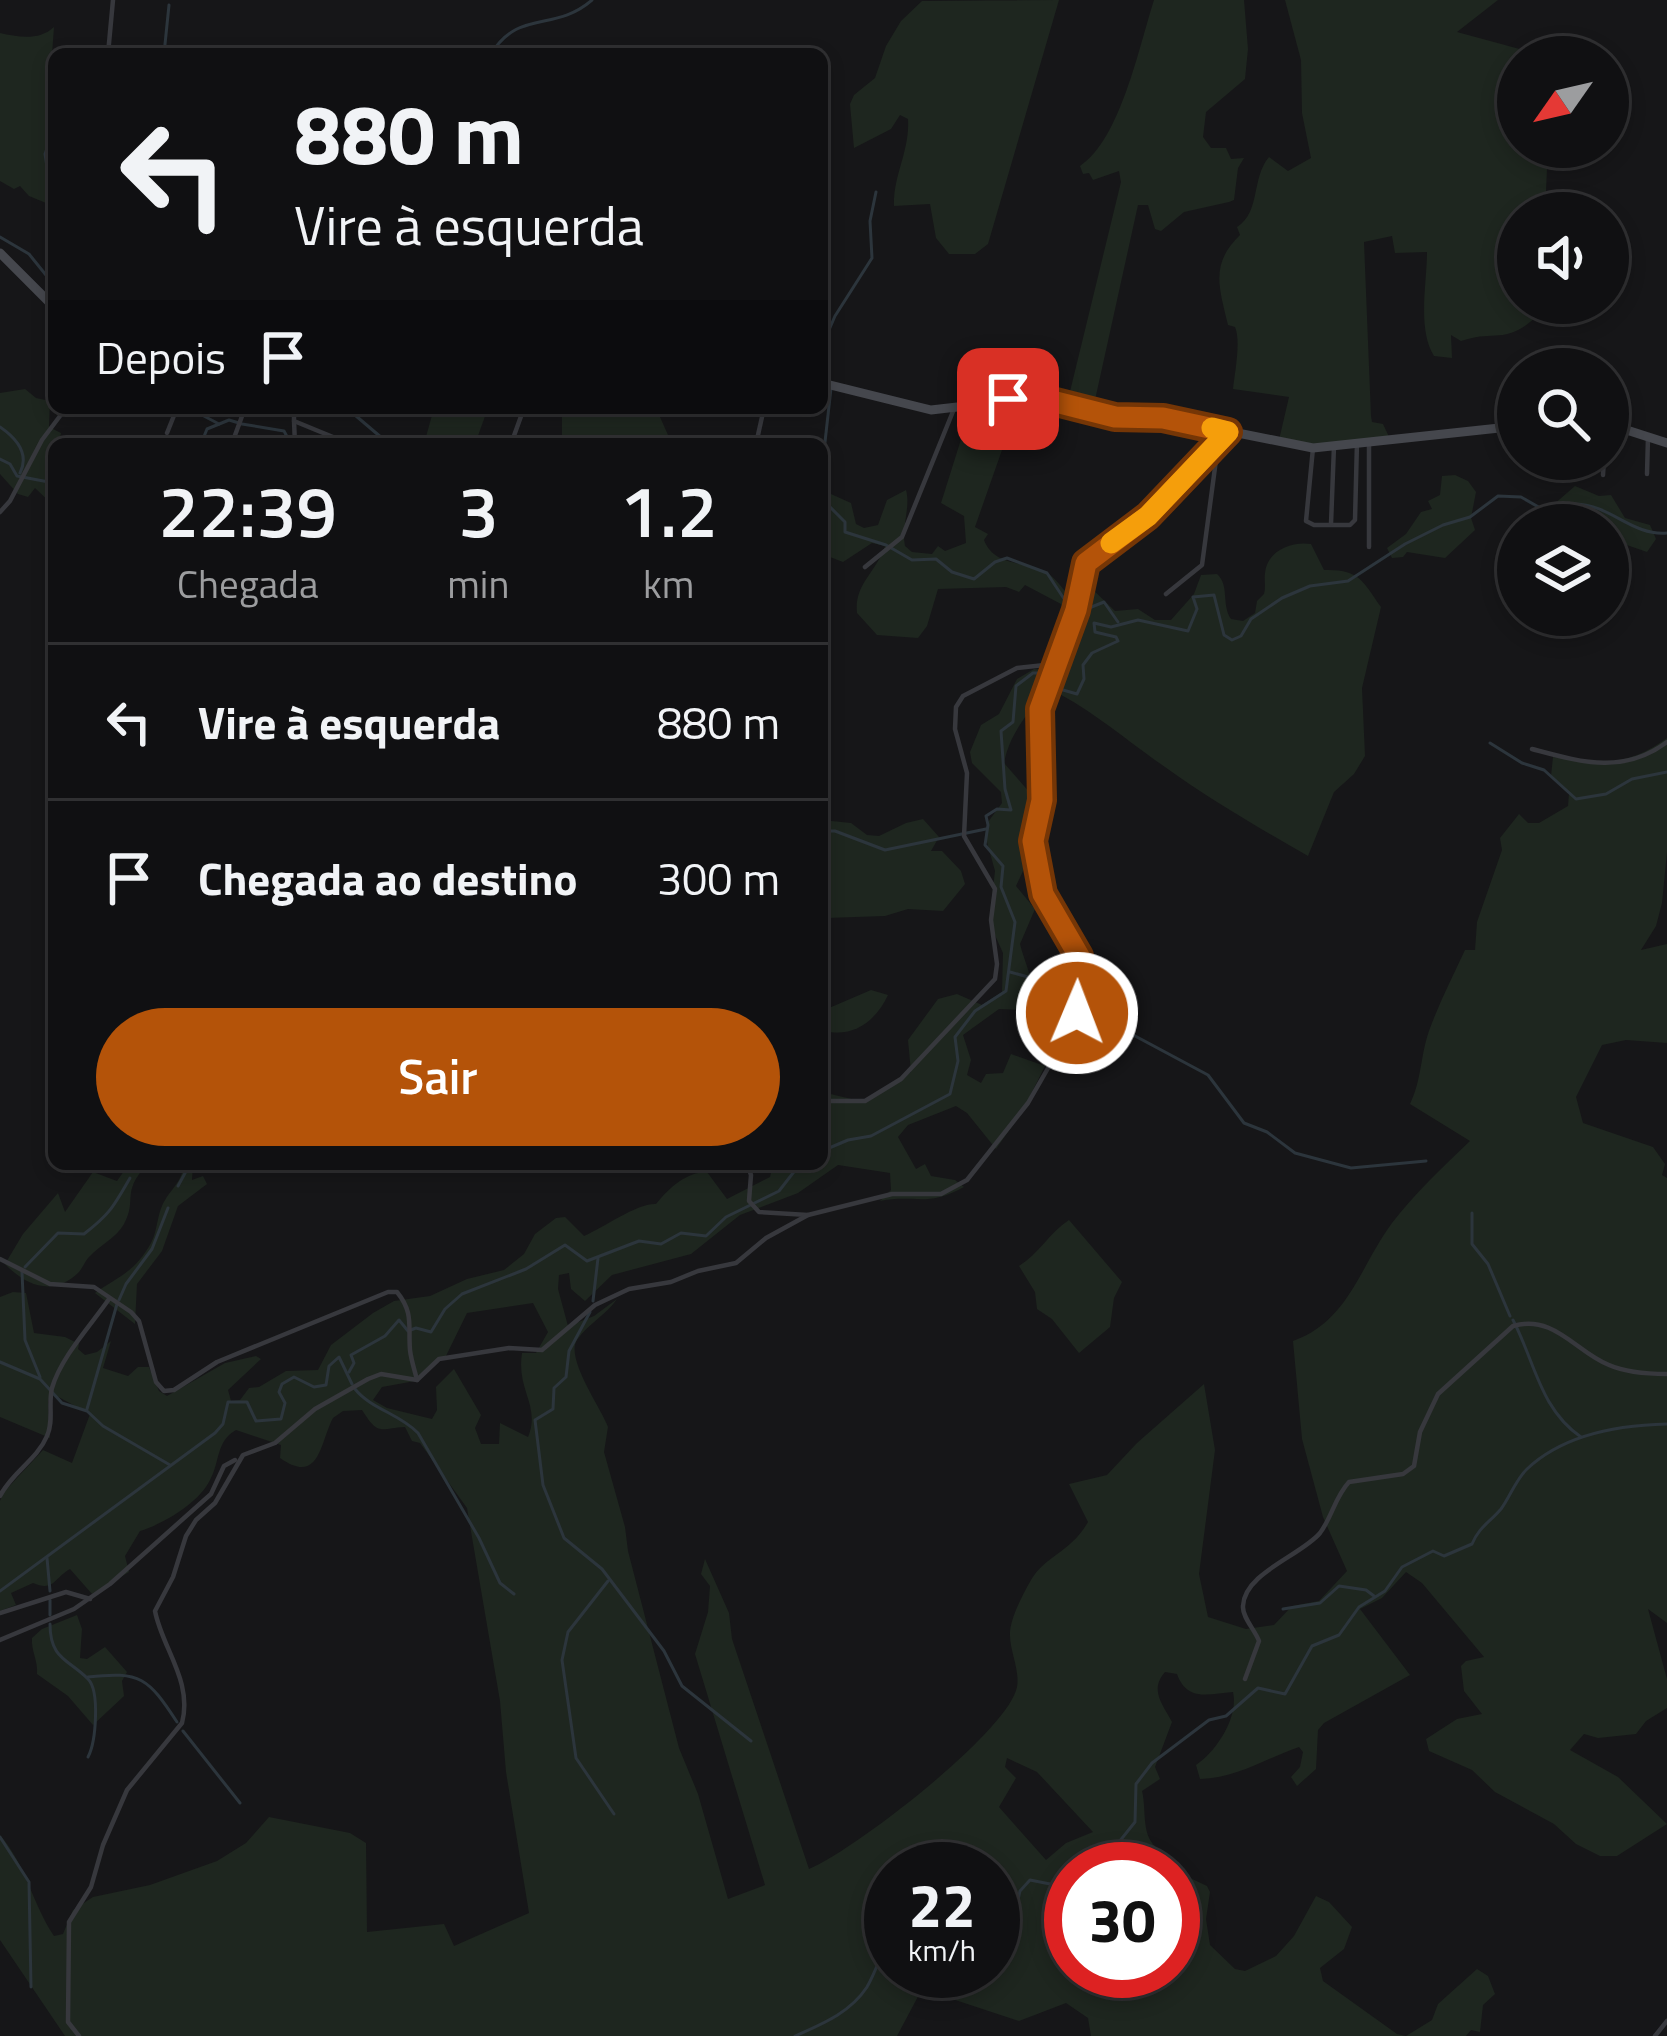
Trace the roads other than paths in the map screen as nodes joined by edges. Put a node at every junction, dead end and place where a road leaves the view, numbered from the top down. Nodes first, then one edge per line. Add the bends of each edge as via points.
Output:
1 (113, 0) edge
2 (109, 48) edge
3 (4, 255) edge
4 (0, 272) edge
5 (48, 301) edge
6 (828, 385) edge
7 (954, 409) junction
8 (62, 414) edge
9 (175, 414) edge
10 (243, 414) edge
11 (294, 414) edge
12 (294, 421) junction
13 (1497, 429) edge
14 (1629, 431) edge
15 (1228, 432) junction
16 (167, 433) dead end
17 (1648, 437) junction
18 (234, 438) dead end
19 (295, 438) edge
20 (335, 438) edge
21 (1370, 440) junction
22 (1219, 442) junction
23 (1357, 442) junction
24 (1667, 443) edge
25 (1334, 446) junction
26 (1313, 448) junction
27 (1647, 474) dead end
28 (0, 512) edge
29 (1331, 524) junction
30 (1369, 547) dead end
31 (865, 567) dead end
32 (1166, 594) dead end
33 (1054, 664) junction
34 (1667, 742) edge
35 (1532, 749) dead end
36 (828, 1101) edge
37 (749, 1170) edge
38 (808, 1215) junction
39 (0, 1259) edge
40 (110, 1299) junction
41 (1667, 1374) edge
42 (417, 1380) junction
43 (240, 1457) junction
44 (0, 1496) edge
45 (90, 1599) junction
46 (0, 1612) edge
47 (0, 1640) edge
48 (1245, 1679) dead end
49 (1667, 2021) edge
50 (80, 2036) edge
51 (1655, 2036) edge

1 - 2 street
3 - 4 street
3 - 5 street
6 - 7 street via 919,409
7 - 15 street via 1036,398
7 - 31 street via 919,501 891,548
8 - 28 street
9 - 16 street
10 - 18 street
11 - 12 street
12 - 19 street
12 - 20 street
13 - 21 street
14 - 17 street
15 - 22 street
15 - 26 street
17 - 24 street
17 - 27 street
21 - 23 street
21 - 30 street
22 - 32 street via 1202,565
22 - 33 street via 1148,516 1090,558
23 - 25 street
23 - 29 street via 1354,522
25 - 26 street
25 - 29 street
26 - 29 street via 1306,521
33 - 36 street via 1017,668 956,707 967,773 964,836 995,889 995,979 901,1078 865,1101
33 - 38 street via 1040,709 1042,800 1033,849 1043,894 1082,966 1074,1023 1028,1103 967,1180 940,1194 892,1194
34 - 35 street via 1625,763
37 - 38 street via 754,1208
38 - 42 street via 736,1263 629,1288 595,1305 542,1350 439,1359
39 - 40 street via 50,1285 88,1284
40 - 42 street via 137,1318 156,1382 168,1392 217,1362 398,1292
40 - 44 street via 52,1391 46,1437
41 - 48 street via 1611,1366 1564,1334 1514,1326 1438,1394 1414,1466 1349,1482 1315,1538 1253,1586 1243,1605 1259,1641
42 - 43 street via 368,1379 275,1443
43 - 45 street via 224,1466 211,1494
43 - 50 street via 186,1535 155,1611 179,1676 182,1723 127,1790 92,1887 69,1922 68,2022
45 - 46 street via 66,1592
45 - 47 street
49 - 51 street

